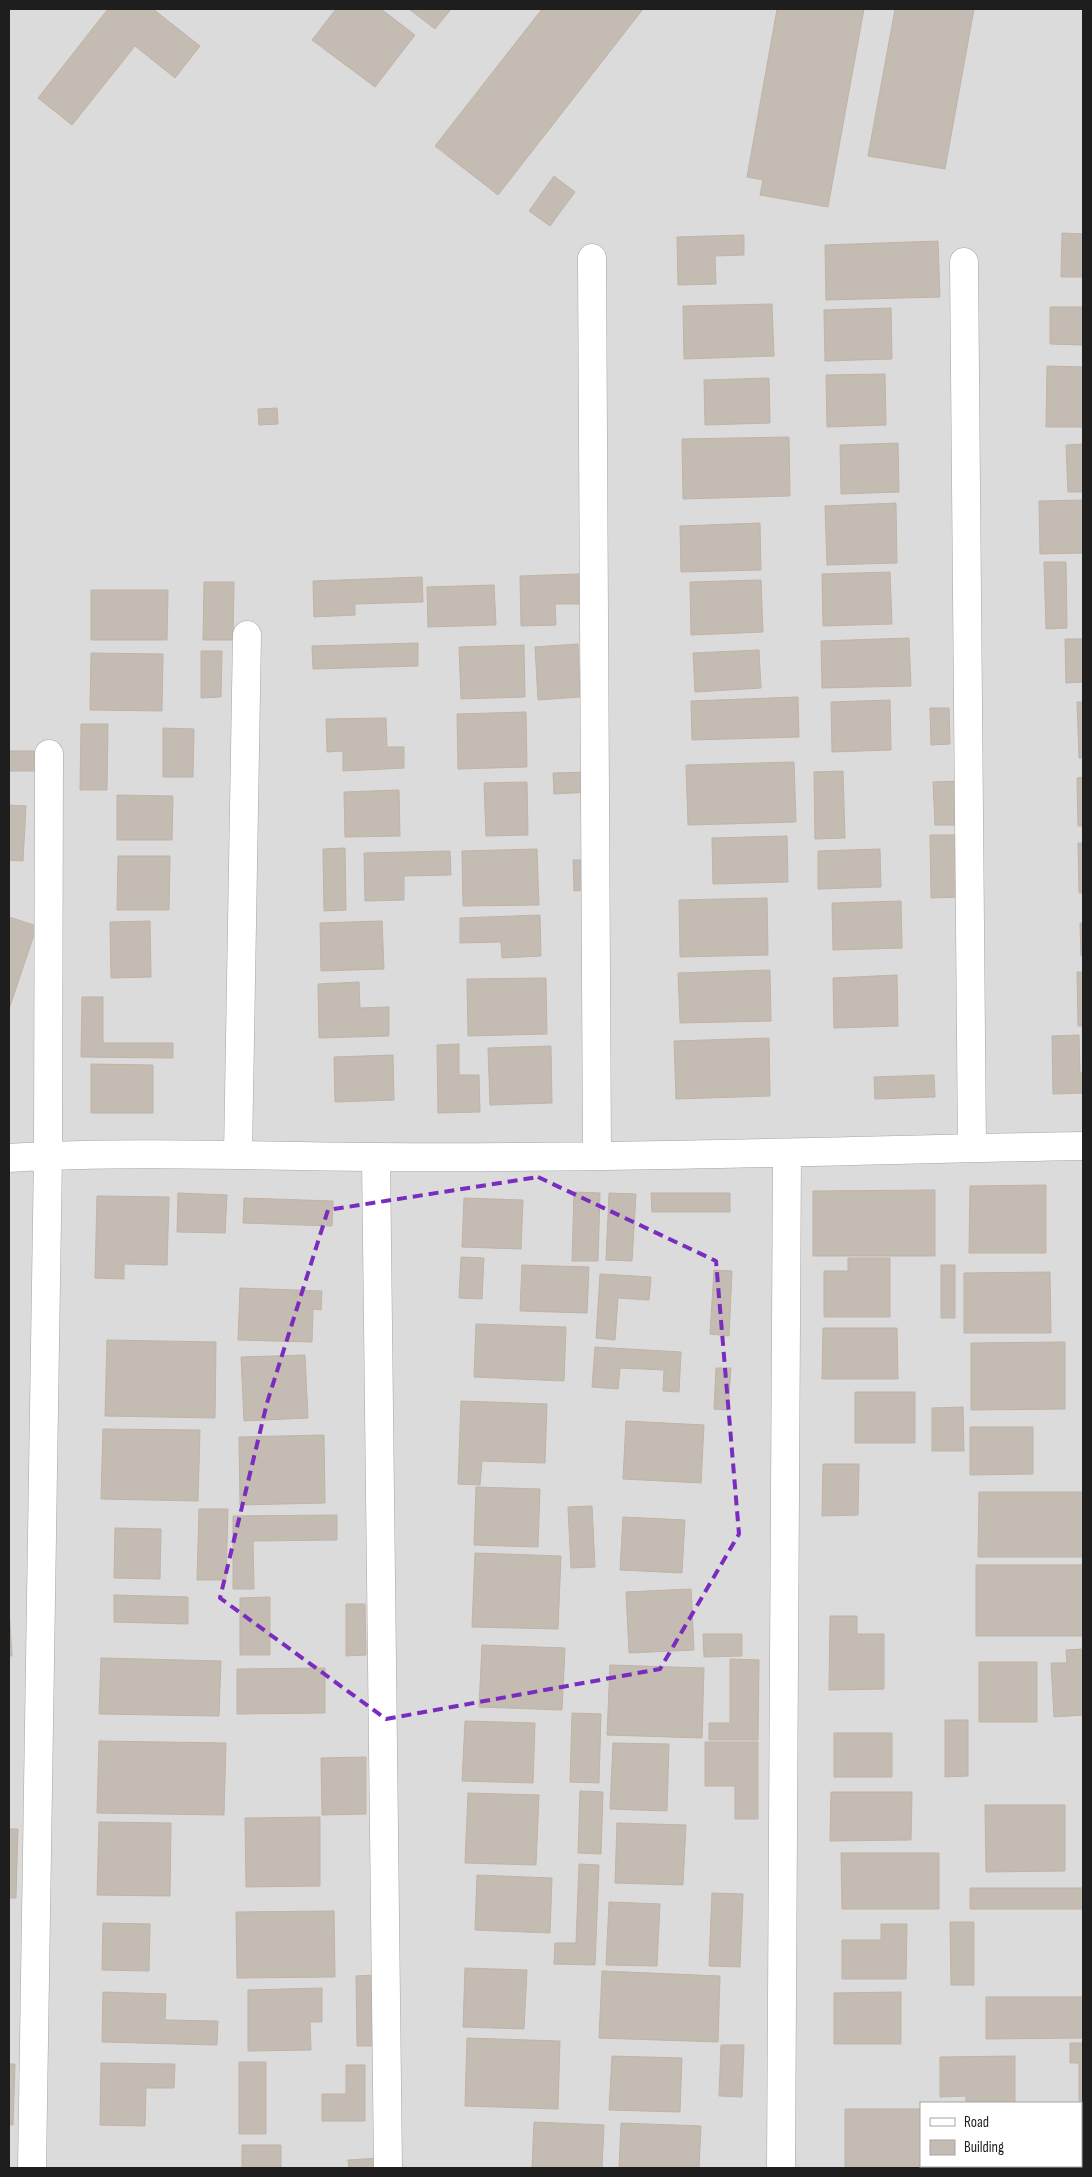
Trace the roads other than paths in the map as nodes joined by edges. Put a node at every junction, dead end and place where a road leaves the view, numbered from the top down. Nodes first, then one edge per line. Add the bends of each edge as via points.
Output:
1 (592, 258) dead end
2 (964, 262) dead end
3 (247, 635) dead end
4 (49, 754) dead end
5 (1083, 1146) edge
6 (972, 1148) junction
7 (787, 1153) junction
8 (238, 1154) junction
9 (597, 1155) junction
10 (48, 1156) junction
11 (376, 1157) junction
12 (9, 1158) edge
13 (32, 2168) edge
14 (388, 2168) edge
15 (781, 2168) edge

1 - 9 street
2 - 6 street
3 - 8 street
4 - 10 street
5 - 6 street
6 - 7 street
7 - 9 street
7 - 15 street
8 - 10 street
8 - 11 street
9 - 11 street
10 - 12 street
10 - 13 street
11 - 14 street

